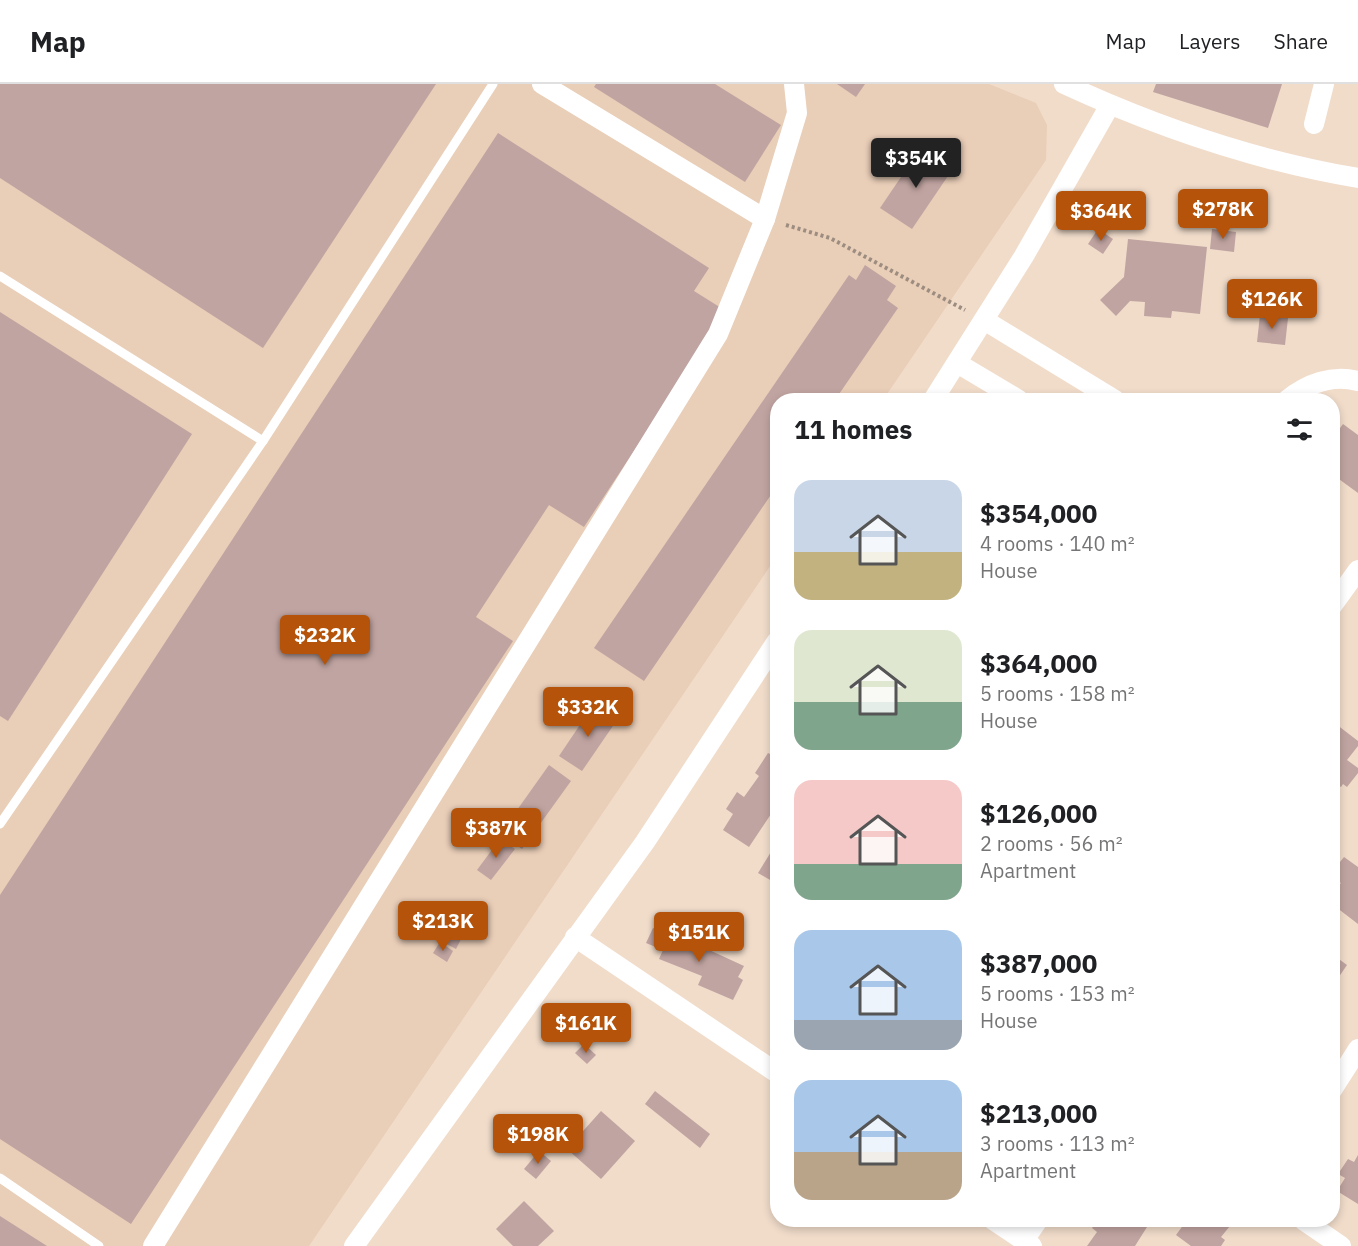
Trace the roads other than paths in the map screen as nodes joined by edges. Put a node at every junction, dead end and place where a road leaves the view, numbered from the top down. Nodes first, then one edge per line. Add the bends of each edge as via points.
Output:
1 (493, 84) edge
2 (542, 84) edge
3 (794, 84) edge
4 (1064, 84) edge
5 (1324, 84) edge
6 (1110, 105) junction
7 (1314, 124) dead end
8 (1358, 178) edge
9 (765, 219) junction
10 (0, 276) edge
11 (984, 320) junction
12 (957, 363) junction
13 (1358, 381) edge
14 (938, 393) edge
15 (1007, 393) edge
16 (1104, 393) edge
17 (1296, 393) edge
18 (263, 441) junction
19 (1358, 570) edge
20 (1340, 595) edge
21 (770, 652) edge
22 (0, 824) edge
23 (575, 937) junction
24 (1358, 1049) edge
25 (770, 1068) edge
26 (1340, 1077) edge
27 (0, 1178) edge
28 (1004, 1227) edge
29 (1035, 1227) edge
30 (1314, 1227) edge
31 (1028, 1243) edge
32 (99, 1246) edge
33 (153, 1246) edge
34 (354, 1246) edge
35 (1341, 1246) edge

1 - 18 lane
2 - 9 street
3 - 9 street via 797,113
4 - 6 street
5 - 7 street
6 - 8 street via 1298,168
6 - 11 street
9 - 33 street via 718,334
10 - 18 lane
11 - 12 street
11 - 16 street
12 - 14 street
12 - 15 street
13 - 17 street via 1324,381
18 - 22 lane
19 - 20 street
21 - 23 street via 645,842
23 - 25 street
23 - 34 street
24 - 26 street
27 - 32 lane
28 - 31 street
29 - 31 street
30 - 35 street

